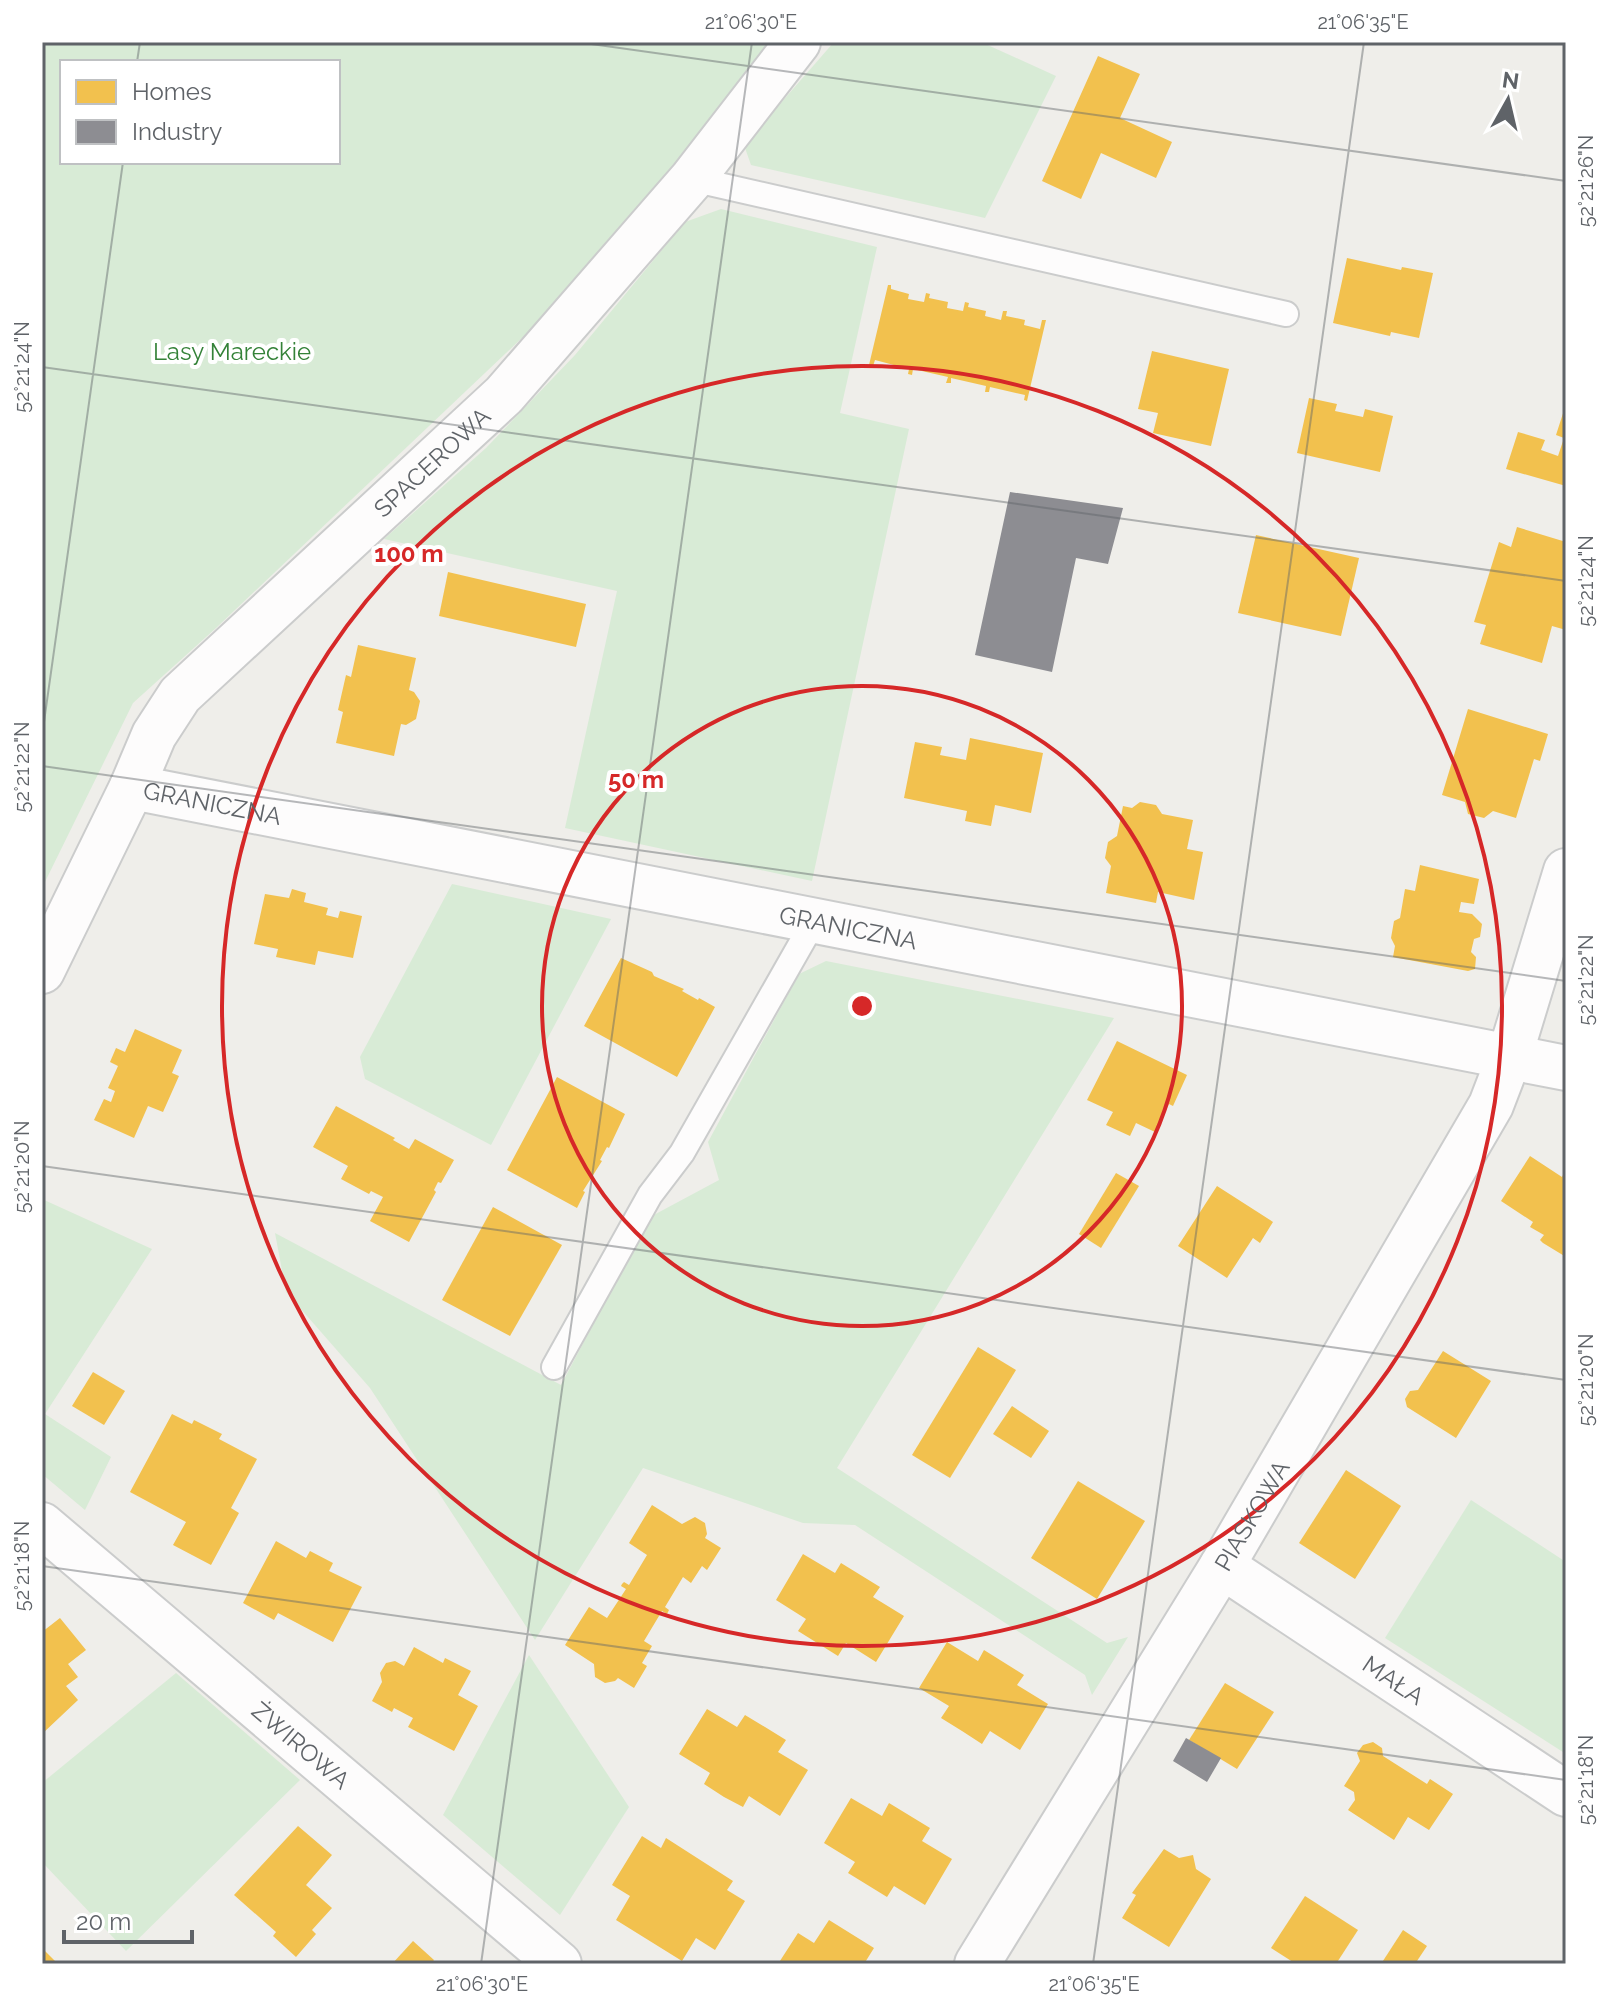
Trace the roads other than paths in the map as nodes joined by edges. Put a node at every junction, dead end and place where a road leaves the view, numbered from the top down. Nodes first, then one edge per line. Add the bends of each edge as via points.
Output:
1 (798, 42) edge
2 (692, 179) junction
3 (1286, 314) dead end
4 (132, 787) junction
5 (1566, 871) edge
6 (814, 921) junction
7 (42, 971) edge
8 (1509, 1058) junction
9 (1566, 1068) edge
10 (554, 1367) dead end
11 (42, 1525) edge
12 (1222, 1566) junction
13 (1566, 1794) edge
14 (559, 1964) edge
15 (977, 1964) edge

1 - 2 street, SPACEROWA
2 - 3 lane
2 - 4 street, SPACEROWA via 504,395 180,695 154,735
4 - 6 street, GRANICZNA
4 - 7 street, SPACEROWA
5 - 8 street, PIASKOWA
6 - 8 street, GRANICZNA
6 - 10 lane
8 - 9 street, GRANICZNA
8 - 12 street, PIASKOWA via 1491,1105
11 - 14 street, ŻWIROWA
12 - 13 street, MAŁA
12 - 15 street, PIASKOWA

